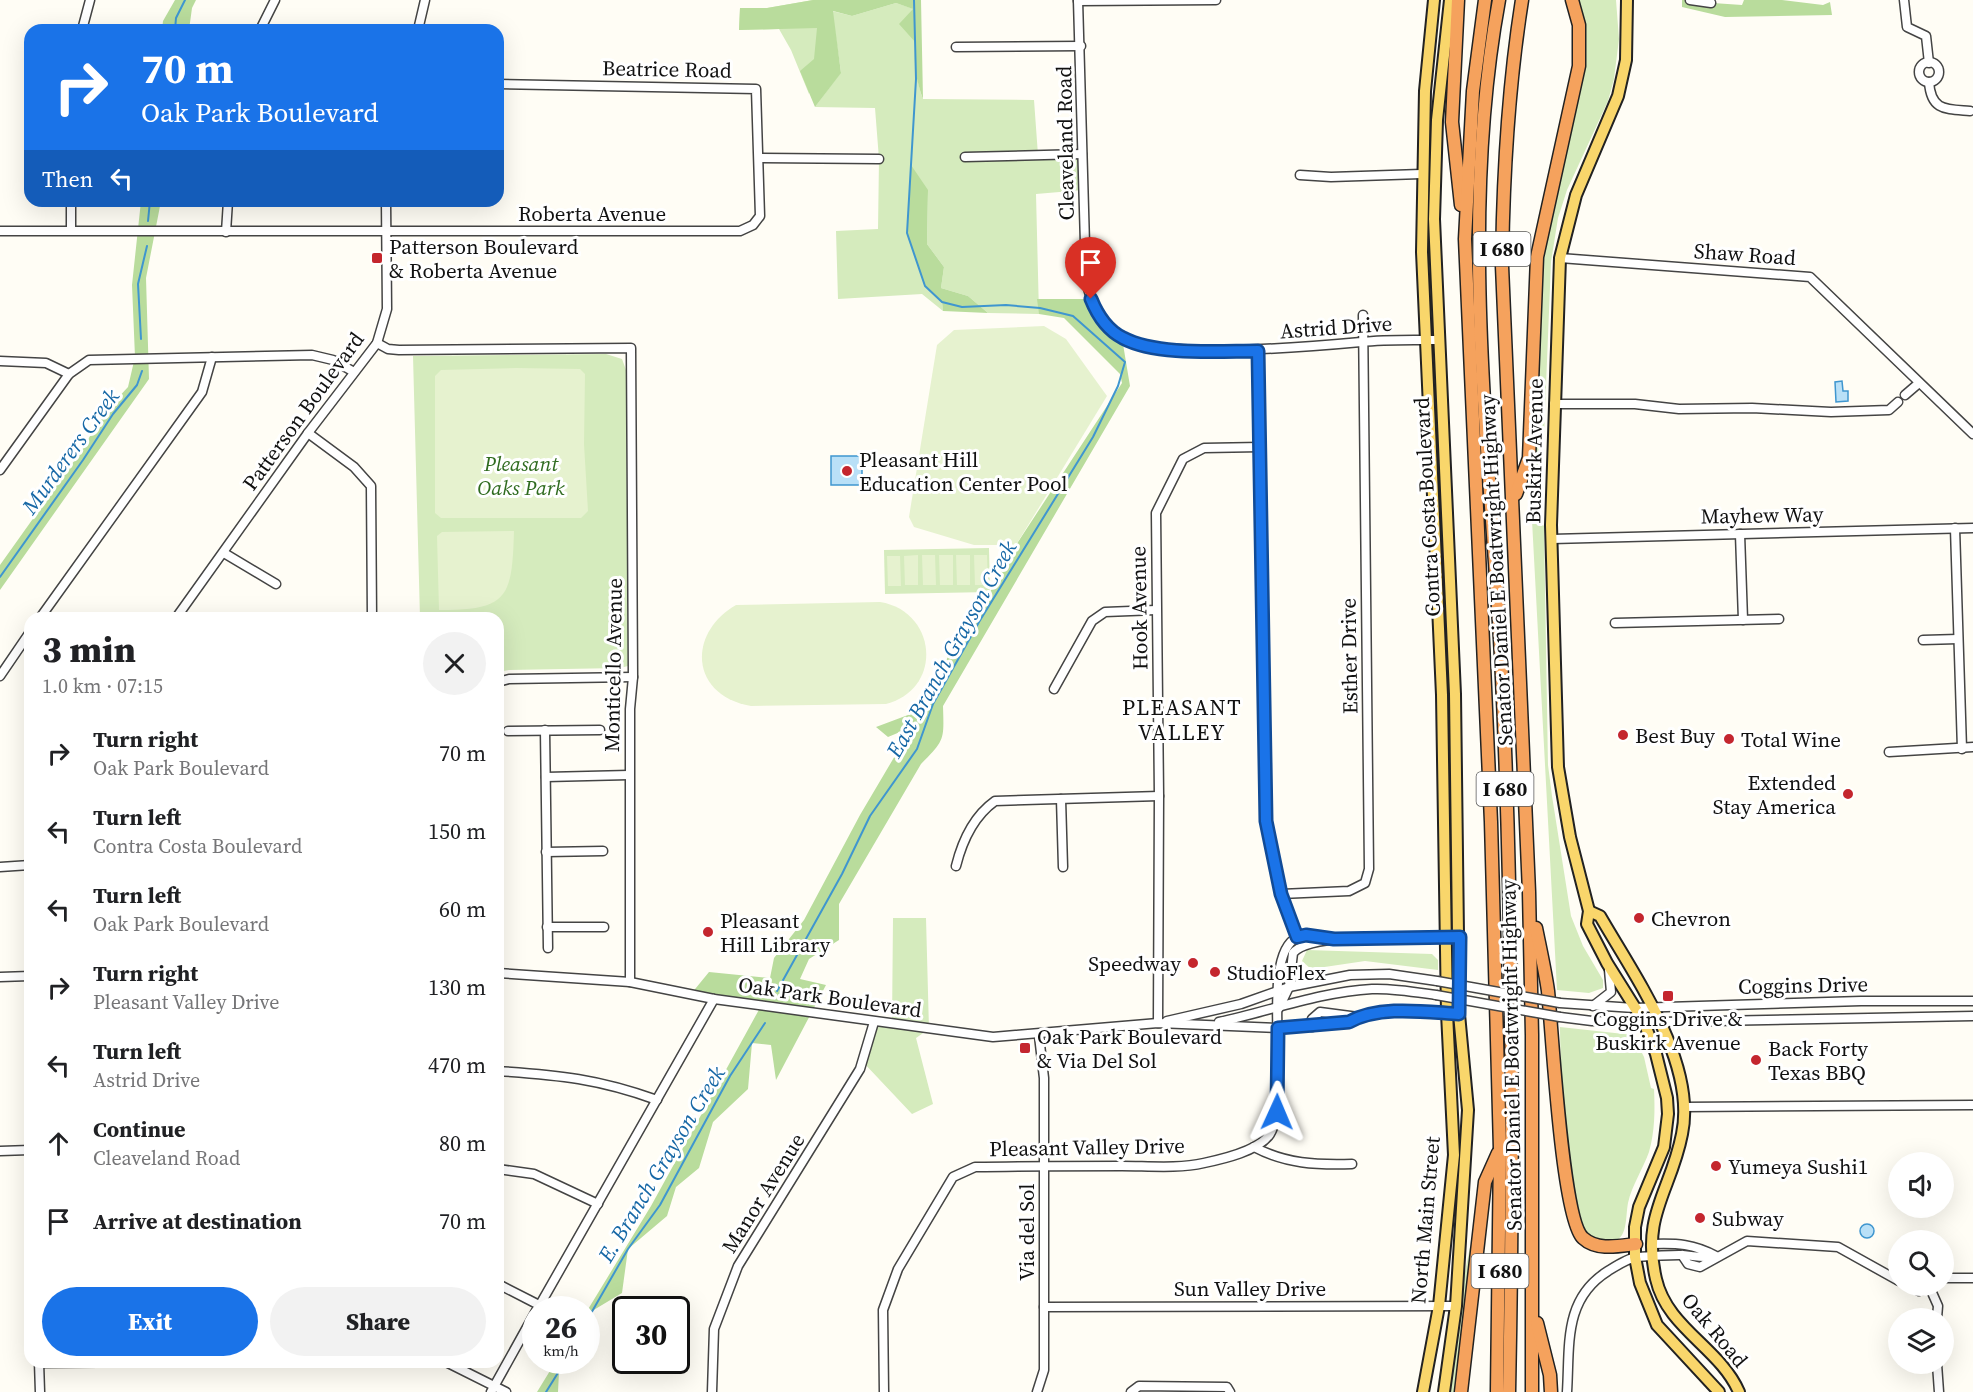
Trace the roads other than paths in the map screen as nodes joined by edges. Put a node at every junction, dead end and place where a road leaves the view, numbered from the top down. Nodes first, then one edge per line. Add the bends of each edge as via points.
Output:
1 (90, 0) edge
2 (275, 0) edge
3 (425, 0) edge
4 (1216, 0) edge
5 (1434, 0) edge
6 (1450, 0) edge
7 (1458, 0) edge
8 (1485, 0) edge
9 (1499, 0) edge
10 (1522, 0) edge
11 (1572, 0) edge
12 (1627, 0) edge
13 (1690, 0) edge
14 (1904, 0) edge
15 (1078, 1) edge
16 (1711, 3) dead end
17 (84, 24) edge
18 (263, 24) edge
19 (419, 24) edge
20 (1081, 46) junction
21 (956, 47) dead end
22 (1929, 63) junction
23 (1929, 82) junction
24 (504, 84) edge
25 (1970, 111) dead end
26 (1082, 154) junction
27 (965, 157) dead end
28 (760, 158) junction
29 (879, 159) dead end
30 (1421, 174) junction
31 (1300, 175) dead end
32 (71, 207) edge
33 (228, 207) edge
34 (386, 207) edge
35 (71, 230) junction
36 (386, 230) junction
37 (0, 231) edge
38 (226, 232) junction
39 (1465, 240) junction
40 (1560, 258) junction
41 (1363, 315) dead end
42 (1425, 340) junction
43 (1440, 340) junction
44 (1364, 342) junction
45 (377, 343) junction
46 (1163, 347) joint
47 (1258, 351) junction
48 (212, 357) junction
49 (0, 361) edge
50 (354, 372) junction
51 (69, 374) junction
52 (1919, 383) junction
53 (1905, 395) dead end
54 (1898, 402) dead end
55 (1554, 404) junction
56 (308, 433) junction
57 (1973, 434) edge
58 (1261, 447) junction
59 (0, 470) edge
60 (1514, 498) junction
61 (1955, 528) junction
62 (1973, 528) edge
63 (1740, 534) junction
64 (1552, 539) junction
65 (224, 553) junction
66 (276, 584) dead end
67 (1156, 610) junction
68 (44, 612) edge
69 (180, 612) edge
70 (372, 612) edge
71 (1779, 619) dead end
72 (1743, 620) junction
73 (1615, 623) dead end
74 (1958, 639) junction
75 (1923, 640) dead end
76 (24, 641) edge
77 (0, 676) edge
78 (633, 677) junction
79 (504, 680) edge
80 (1054, 689) dead end
81 (545, 730) junction
82 (600, 730) dead end
83 (508, 731) dead end
84 (1973, 747) edge
85 (1962, 749) junction
86 (1889, 752) dead end
87 (629, 775) junction
88 (546, 777) junction
89 (1159, 796) junction
90 (1061, 799) junction
91 (603, 851) dead end
92 (546, 852) junction
93 (24, 865) edge
94 (956, 866) dead end
95 (0, 867) edge
96 (1063, 867) dead end
97 (1529, 892) junction
98 (1281, 894) junction
99 (1589, 911) junction
100 (548, 927) junction
101 (604, 927) dead end
102 (1297, 937) junction
103 (1446, 937) junction
104 (1460, 937) junction
105 (1334, 939) junction
106 (548, 948) dead end
107 (1607, 963) junction
108 (504, 973) edge
109 (24, 976) edge
110 (0, 977) edge
111 (630, 982) junction
112 (1289, 987) junction
113 (1278, 990) junction
114 (714, 999) junction
115 (1973, 1001) edge
116 (1593, 1006) junction
117 (1652, 1007) junction
118 (1634, 1008) junction
119 (1278, 1009) junction
120 (1447, 1013) junction
121 (1459, 1014) junction
122 (1973, 1016) edge
123 (1358, 1017) junction
124 (874, 1022) junction
125 (1644, 1022) junction
126 (1661, 1022) junction
127 (1158, 1023) junction
128 (1208, 1025) junction
129 (1312, 1027) junction
130 (1278, 1028) junction
131 (1039, 1036) junction
132 (504, 1071) edge
133 (657, 1100) junction
134 (1973, 1105) edge
135 (1684, 1107) junction
136 (1254, 1148) junction
137 (1500, 1149) junction
138 (24, 1150) edge
139 (0, 1151) edge
140 (1352, 1164) dead end
141 (1044, 1166) junction
142 (504, 1170) edge
143 (598, 1204) junction
144 (1636, 1244) junction
145 (1652, 1245) junction
146 (1716, 1256) junction
147 (1635, 1257) junction
148 (1653, 1258) junction
149 (1888, 1275) edge
150 (1954, 1278) edge
151 (1973, 1278) edge
152 (504, 1288) edge
153 (545, 1296) edge
154 (522, 1299) edge
155 (1439, 1306) junction
156 (1456, 1306) junction
157 (1044, 1307) junction
158 (1533, 1307) junction
159 (522, 1336) edge
160 (39, 1368) edge
161 (456, 1368) edge
162 (1938, 1374) edge
163 (493, 1389) edge
164 (40, 1392) edge
165 (506, 1392) edge
166 (712, 1392) edge
167 (884, 1392) edge
168 (1037, 1392) edge
169 (1131, 1392) edge
170 (1230, 1392) edge
171 (1423, 1392) edge
172 (1444, 1392) edge
173 (1461, 1392) edge
174 (1497, 1392) edge
175 (1509, 1392) edge
176 (1532, 1392) edge
177 (1551, 1392) edge
178 (1567, 1392) edge
179 (1719, 1392) edge
180 (1739, 1392) edge
181 (1940, 1392) edge

1 - 17 street
2 - 18 street
3 - 19 street
4 - 15 street
5 - 30 main road, Contra Costa Boulevard
6 - 43 main road, Contra Costa Boulevard via 1440,75 1436,160
7 - 39 highway via 1452,122
8 - 39 highway, Senator Daniel E Boatwright Highway / I 680 via 1473,92
9 - 175 highway, I 680 via 1484,112 1479,271 1506,805 1511,1189
10 - 60 highway, Senator Daniel E Boatwright Highway / I 680 via 1503,196 1504,340
11 - 60 highway via 1579,25 1579,66 1537,257 1529,458
12 - 40 main road, Buskirk Avenue via 1626,60 1618,96 1576,195
13 - 16 street
14 - 22 street via 1907,27 1926,36
15 - 20 street, Cleaveland Road
20 - 21 street
20 - 26 street, Cleaveland Road
22 - 23 street via 1936,65 1939,72 1936,80
22 - 23 street via 1921,65 1918,72 1922,80
23 - 25 street via 1930,96 1937,105
24 - 28 street, Beatrice Road via 756,89
26 - 27 street
26 - 46 street, Cleaveland Road via 1086,279 1096,312 1122,338
28 - 29 street
28 - 36 street, Roberta Avenue via 760,216 740,231
30 - 31 street
30 - 42 main road, Contra Costa Boulevard
32 - 35 street
33 - 38 street
34 - 36 street, Patterson Boulevard
35 - 37 street, Roberta Avenue
35 - 38 street, Roberta Avenue
36 - 38 street, Roberta Avenue
36 - 45 street, Patterson Boulevard via 387,309
39 - 137 highway, Senator Daniel E Boatwright Highway / I 680 via 1491,822
40 - 52 street, Shaw Road via 1810,277
40 - 55 main road, Buskirk Avenue
41 - 44 street, Esther Drive
42 - 43 street, Astrid Drive
42 - 44 street, Astrid Drive
42 - 103 main road, Contra Costa Boulevard via 1440,662
43 - 104 main road, Contra Costa Boulevard
44 - 47 street, Astrid Drive
44 - 98 street, Esther Drive via 1369,869 1365,883 1348,891
45 - 50 street, Patterson Boulevard
45 - 78 street, Monticello Avenue via 399,351 631,348
46 - 47 street, Astrid Drive
47 - 58 street
48 - 50 street via 312,355 333,360
48 - 51 street via 105,357 89,360
48 - 68 street via 202,392
49 - 51 street via 46,363
50 - 56 street, Patterson Boulevard
51 - 59 street
52 - 53 street
52 - 57 street, Shaw Road
54 - 55 street via 1889,410 1831,412
55 - 64 main road, Buskirk Avenue
56 - 65 street, Patterson Boulevard
56 - 70 street via 354,467 372,486
58 - 67 street, Hook Avenue via 1204,448 1183,459 1156,513
58 - 98 street via 1266,821
60 - 97 highway, Senator Daniel E Boatwright Highway / I 680
61 - 62 street, Mayhew Way
61 - 63 street, Mayhew Way
61 - 74 street
63 - 64 street, Mayhew Way
63 - 72 street
64 - 99 main road, Buskirk Avenue via 1558,767 1566,819
65 - 66 street
65 - 69 street, Patterson Boulevard
67 - 80 street via 1105,612 1092,621
67 - 89 street, Hook Avenue
71 - 72 street
72 - 73 street
74 - 75 street
74 - 85 street
76 - 77 street
78 - 79 street
78 - 87 street, Monticello Avenue
81 - 82 street
81 - 83 street
81 - 88 street
84 - 85 street
85 - 86 street
87 - 88 street
87 - 111 street, Monticello Avenue
88 - 92 street
89 - 90 street
89 - 127 street, Hook Avenue
90 - 94 street via 995,801 983,810 960,847
90 - 96 street
91 - 92 street
92 - 100 street
93 - 95 street
97 - 144 highway via 1548,990 1575,1226 1582,1238 1593,1244
97 - 158 highway, Senator Daniel E Boatwright Highway / I 680
98 - 102 street
99 - 107 main road, Buskirk Avenue via 1587,924
99 - 117 main road via 1600,916
100 - 101 street
100 - 106 street
102 - 105 street
102 - 113 street via 1282,954
103 - 104 street
103 - 105 street
103 - 120 main road, Contra Costa Boulevard
104 - 121 main road, Contra Costa Boulevard
105 - 112 street via 1296,949
107 - 116 street via 1611,992
107 - 118 main road, Buskirk Avenue
108 - 111 street, Oak Park Boulevard
109 - 110 street
111 - 114 street, Oak Park Boulevard
112 - 113 street, Oak Park Boulevard
112 - 116 street, Oak Park Boulevard, bridge via 1371,973
112 - 119 street
113 - 119 street
113 - 127 street, Oak Park Boulevard via 1241,1004
114 - 124 street, Oak Park Boulevard
114 - 133 street
115 - 117 street, Coggins Drive
116 - 118 street, Oak Park Boulevard
117 - 118 street, Coggins Drive
117 - 126 main road
118 - 125 main road, Buskirk Avenue
119 - 125 street, Oak Park Boulevard, bridge via 1332,994 1372,989 1436,994 1560,1017
119 - 128 street, Oak Park Boulevard
119 - 130 street
120 - 121 street, Oak Park Boulevard
120 - 123 street, Oak Park Boulevard via 1403,1011
120 - 155 main road, North Main Street via 1454,1155
121 - 156 main road, North Main Street via 1468,1110
122 - 126 street, Coggins Drive
123 - 129 street, Oak Park Boulevard
123 - 129 street, Oak Park Boulevard via 1320,1012 1312,1019
124 - 131 street, Oak Park Boulevard via 985,1037
124 - 166 street, Manor Avenue via 860,1069 738,1266 714,1329
125 - 126 street, Coggins Drive
125 - 144 main road, Buskirk Avenue via 1668,1114 1664,1147 1639,1207
126 - 135 main road via 1680,1079
127 - 128 street, Oak Park Boulevard
127 - 131 street, Oak Park Boulevard
128 - 130 street, Oak Park Boulevard
129 - 130 street, Oak Park Boulevard
130 - 136 street via 1277,1112 1269,1135
131 - 141 street, Via del Sol via 1044,1078
132 - 133 street via 574,1076
133 - 143 street
134 - 135 street
135 - 145 main road via 1677,1158 1655,1211
136 - 140 street via 1274,1158 1309,1165
136 - 141 street, Pleasant Valley Drive via 1203,1163
137 - 173 highway via 1485,1182
137 - 174 highway, Senator Daniel E Boatwright Highway / I 680
138 - 139 street
141 - 157 street, Via del Sol
141 - 167 street, Pleasant Valley Drive via 975,1167 953,1177 897,1269 883,1311
142 - 143 street via 534,1174
143 - 153 street
144 - 145 main road
144 - 147 main road, Buskirk Avenue
145 - 146 street via 1683,1243
145 - 148 main road
146 - 148 street via 1700,1260 1683,1256
146 - 149 street via 1747,1241 1838,1247
147 - 148 street
147 - 178 street via 1600,1275 1579,1298 1572,1324
147 - 179 main road, Oak Road via 1640,1283 1657,1325
148 - 180 main road, Oak Road via 1656,1281 1671,1314 1712,1355
150 - 151 street
152 - 154 street
155 - 156 street, Sun Valley Drive
155 - 157 street, Sun Valley Drive
155 - 171 main road, North Main Street
156 - 172 main road, North Main Street
157 - 168 street, Via del Sol via 1044,1370
158 - 176 highway, Senator Daniel E Boatwright Highway / I 680
158 - 177 highway
159 - 163 street
160 - 164 street
161 - 163 street
162 - 181 street
163 - 165 street
169 - 170 street via 1139,1386 1227,1387

